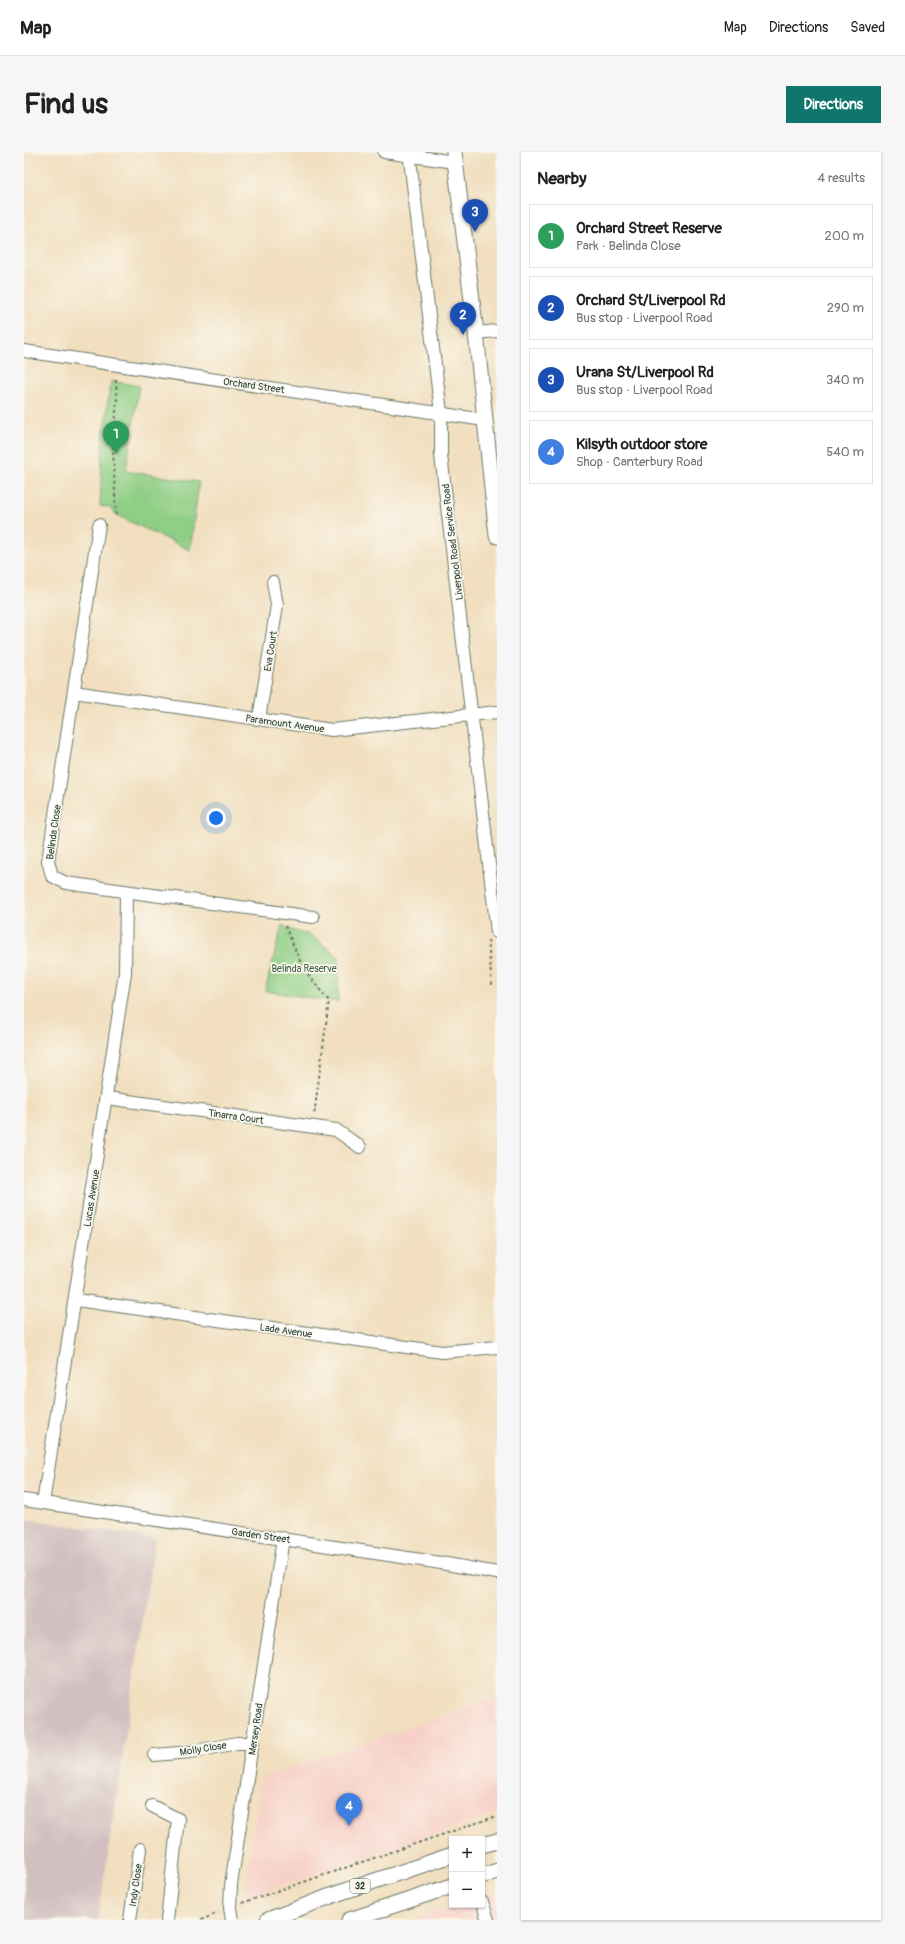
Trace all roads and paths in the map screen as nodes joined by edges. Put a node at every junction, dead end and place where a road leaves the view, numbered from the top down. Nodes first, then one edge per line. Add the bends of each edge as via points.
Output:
1 (384, 152) edge
2 (409, 154) edge
3 (455, 157) edge
4 (497, 330) edge
5 (476, 333) junction
6 (24, 351) edge
7 (116, 380) dead end
8 (441, 413) junction
9 (484, 420) junction
10 (116, 516) dead end
11 (99, 525) dead end
12 (497, 536) edge
13 (272, 582) dead end
14 (74, 692) junction
15 (497, 712) edge
16 (472, 715) junction
17 (259, 720) junction
18 (126, 892) junction
19 (313, 917) dead end
20 (285, 925) dead end
21 (497, 932) edge
22 (107, 1098) junction
23 (312, 1127) junction
24 (360, 1146) dead end
25 (76, 1300) junction
26 (497, 1347) edge
27 (24, 1500) edge
28 (43, 1503) junction
29 (283, 1538) junction
30 (497, 1573) edge
31 (253, 1743) junction
32 (154, 1755) dead end
33 (152, 1806) dead end
34 (497, 1816) edge
35 (497, 1841) edge
36 (485, 1844) edge
37 (140, 1849) dead end
38 (449, 1856) edge
39 (497, 1871) edge
40 (485, 1875) edge
41 (449, 1887) edge
42 (485, 1907) edge
43 (231, 1914) edge
44 (491, 1918) edge
45 (130, 1920) edge
46 (167, 1920) edge
47 (201, 1920) edge
48 (268, 1920) edge
49 (349, 1920) edge

1 - 2 street
2 - 3 street
2 - 8 street, Liverpool Road Service Road
3 - 5 main road
4 - 5 street
5 - 9 main road
6 - 8 street, Orchard Street
7 - 10 path via 113,448
8 - 9 street, Orchard Street
8 - 16 street, Liverpool Road Service Road via 441,455
9 - 12 main road
11 - 14 street, Belinda Close
13 - 17 street, Eva Court via 277,605
14 - 17 street, Paramount Avenue
14 - 18 street, Belinda Close via 49,868 52,876 66,884
15 - 16 street, Paramount Avenue
16 - 17 street, Paramount Avenue via 339,730
16 - 21 street, Liverpool Road Service Road
18 - 19 street, Belinda Close
18 - 22 street, Lucas Avenue via 125,973
20 - 23 path via 304,970 329,1001
22 - 23 street, Tinarra Court
22 - 25 street, Lucas Avenue
23 - 24 street, Tinarra Court via 336,1130
25 - 26 street, Lade Avenue via 442,1352
25 - 28 street, Lucas Avenue
27 - 28 street, Garden Street
28 - 29 street, Garden Street
29 - 30 street, Garden Street
29 - 31 street, Mersey Road
31 - 32 street, Molly Close via 236,1743 191,1752
31 - 43 street, Mersey Road via 231,1885
33 - 46 street via 178,1819
34 - 43 path via 244,1902
35 - 36 main road
37 - 45 street, Indy Close
38 - 48 main road, 32
39 - 40 main road
41 - 49 main road
42 - 44 street
43 - 47 path

